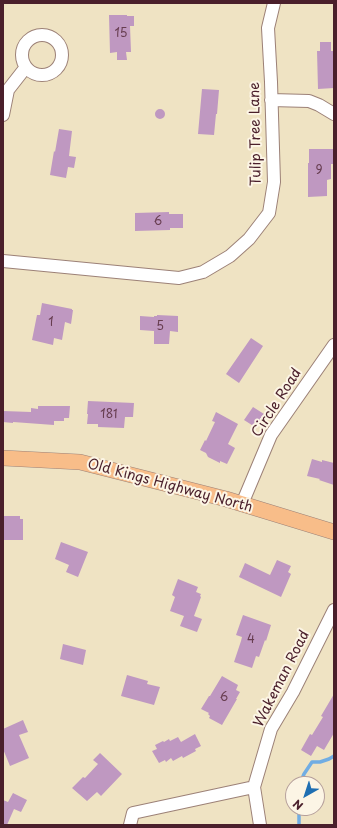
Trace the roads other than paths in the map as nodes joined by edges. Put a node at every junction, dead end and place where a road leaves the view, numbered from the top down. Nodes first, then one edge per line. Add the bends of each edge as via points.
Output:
1 (274, 3) edge
2 (26, 67) dead end
3 (272, 100) junction
4 (334, 114) edge
5 (3, 115) edge
6 (3, 261) edge
7 (334, 345) edge
8 (3, 458) edge
9 (242, 504) junction
10 (334, 532) edge
11 (334, 610) edge
12 (254, 787) junction
13 (130, 825) edge
14 (260, 825) edge

1 - 3 street, Tulip Tree Lane via 268,28
2 - 5 street via 8,90
3 - 4 street via 309,101
3 - 6 street, Tulip Tree Lane via 274,182 269,213 249,239 230,256 203,272 179,278
7 - 9 street, Circle Road via 271,435
8 - 9 main road, Old Kings Highway North via 80,462
9 - 10 main road, Old Kings Highway North
11 - 12 street, Wakeman Road via 293,692 271,729
12 - 13 street via 133,813
12 - 14 street, Wakeman Road

